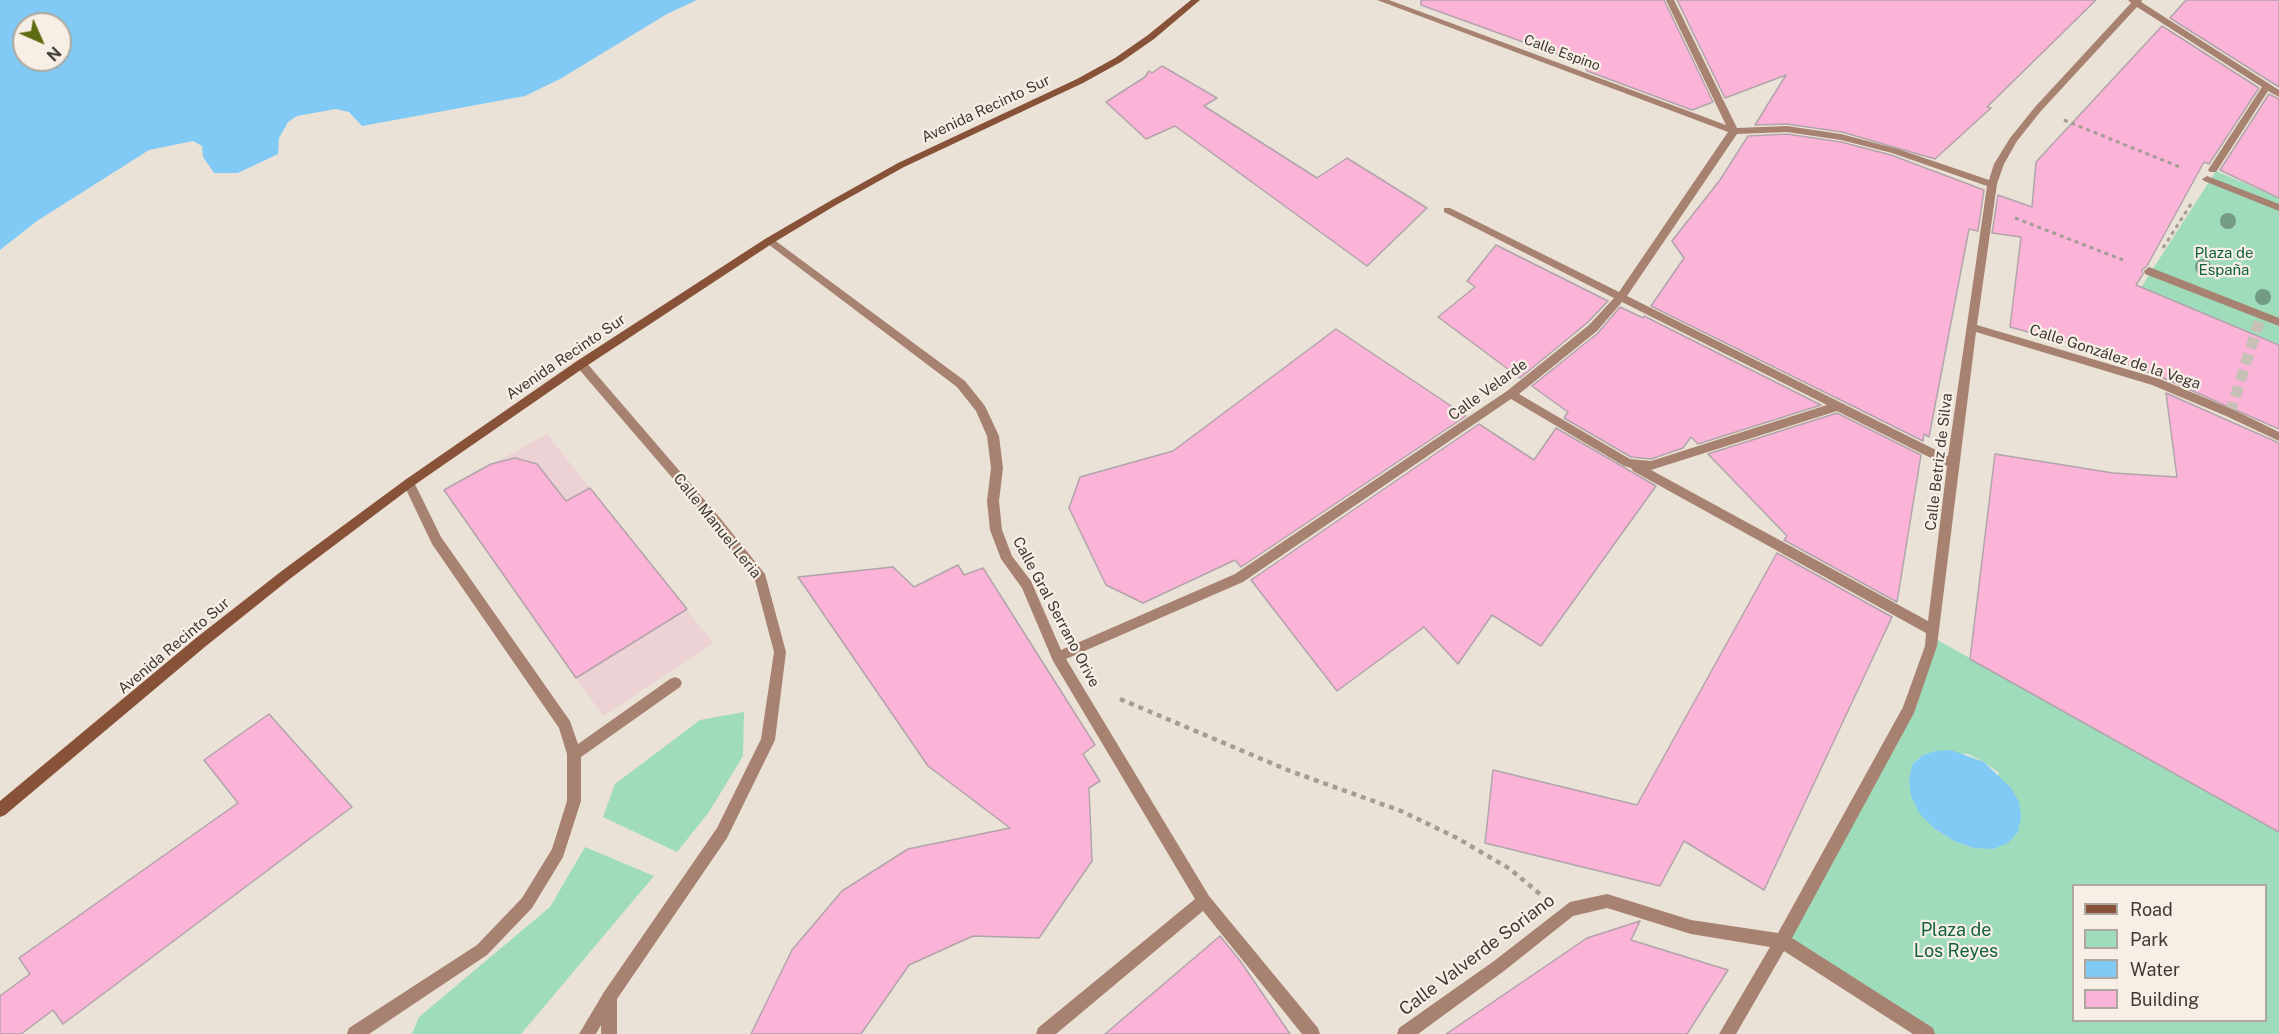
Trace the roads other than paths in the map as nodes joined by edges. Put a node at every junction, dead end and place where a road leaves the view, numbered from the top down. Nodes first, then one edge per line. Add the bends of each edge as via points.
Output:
1 (1196, 0) edge
2 (1381, 0) edge
3 (1670, 0) edge
4 (2135, 1) edge
5 (2267, 87) junction
6 (2279, 94) edge
7 (1734, 131) junction
8 (1992, 184) junction
9 (2279, 208) edge
10 (1447, 210) dead end
11 (769, 241) junction
12 (2149, 271) road end
13 (1621, 297) junction
14 (2279, 322) edge
15 (1972, 327) junction
16 (581, 364) junction
17 (1511, 394) junction
18 (1838, 406) junction
19 (2279, 437) edge
20 (1628, 463) junction
21 (1952, 463) junction
22 (409, 483) junction
23 (1934, 631) junction
24 (1058, 657) junction
25 (675, 683) dead end
26 (574, 754) junction
27 (0, 810) edge
28 (1204, 901) junction
29 (1782, 941) junction
30 (609, 997) junction
31 (356, 1034) edge
32 (587, 1034) edge
33 (609, 1034) edge
34 (1044, 1034) edge
35 (1312, 1034) edge
36 (1406, 1034) edge
37 (1727, 1034) edge
38 (1927, 1034) edge

1 - 11 main road, Avenida Recinto Sur via 1150,38 1080,81 902,165
2 - 7 street, Calle Espino
3 - 7 street
4 - 5 street
4 - 8 street, Calle Betriz de Silva via 2013,140
5 - 6 street
5 - 9 street via 2210,174
7 - 8 street via 1787,129 1841,137
7 - 13 street, Calle Velarde
8 - 15 street, Calle Betriz de Silva
10 - 13 street
11 - 16 main road, Avenida Recinto Sur
11 - 24 street, Calle Gral Serrano Orive via 961,384 981,409 993,436 997,468 993,501 996,530 1007,559 1027,585
12 - 14 street
13 - 17 street, Calle Velarde via 1593,328
13 - 18 street
15 - 19 street, Calle González de la Vega via 2156,382
15 - 21 street, Calle Betriz de Silva
16 - 22 main road, Avenida Recinto Sur
16 - 30 street, Calle Manuel Leria via 761,578 780,652 768,740 753,771 722,833
17 - 20 street
17 - 24 street, Calle Velarde via 1239,578
18 - 20 street via 1661,464
18 - 21 street
20 - 23 street
21 - 23 street, Calle Betriz de Silva
22 - 26 street via 436,540 565,725
22 - 27 main road, Avenida Recinto Sur via 201,642
23 - 29 street, Calle Betriz de Silva via 1909,709
24 - 28 street, Calle Gral Serrano Orive
25 - 26 street
26 - 31 street via 574,801 565,831 558,852 527,903 482,950
28 - 34 street
28 - 35 street, Calle Gral Serrano Orive
29 - 36 street, Calle Valverde Soriano via 1691,927 1607,901 1570,909
29 - 37 street, Calle Betriz de Silva
29 - 38 street
30 - 32 street, Calle Manuel Leria
30 - 33 street

